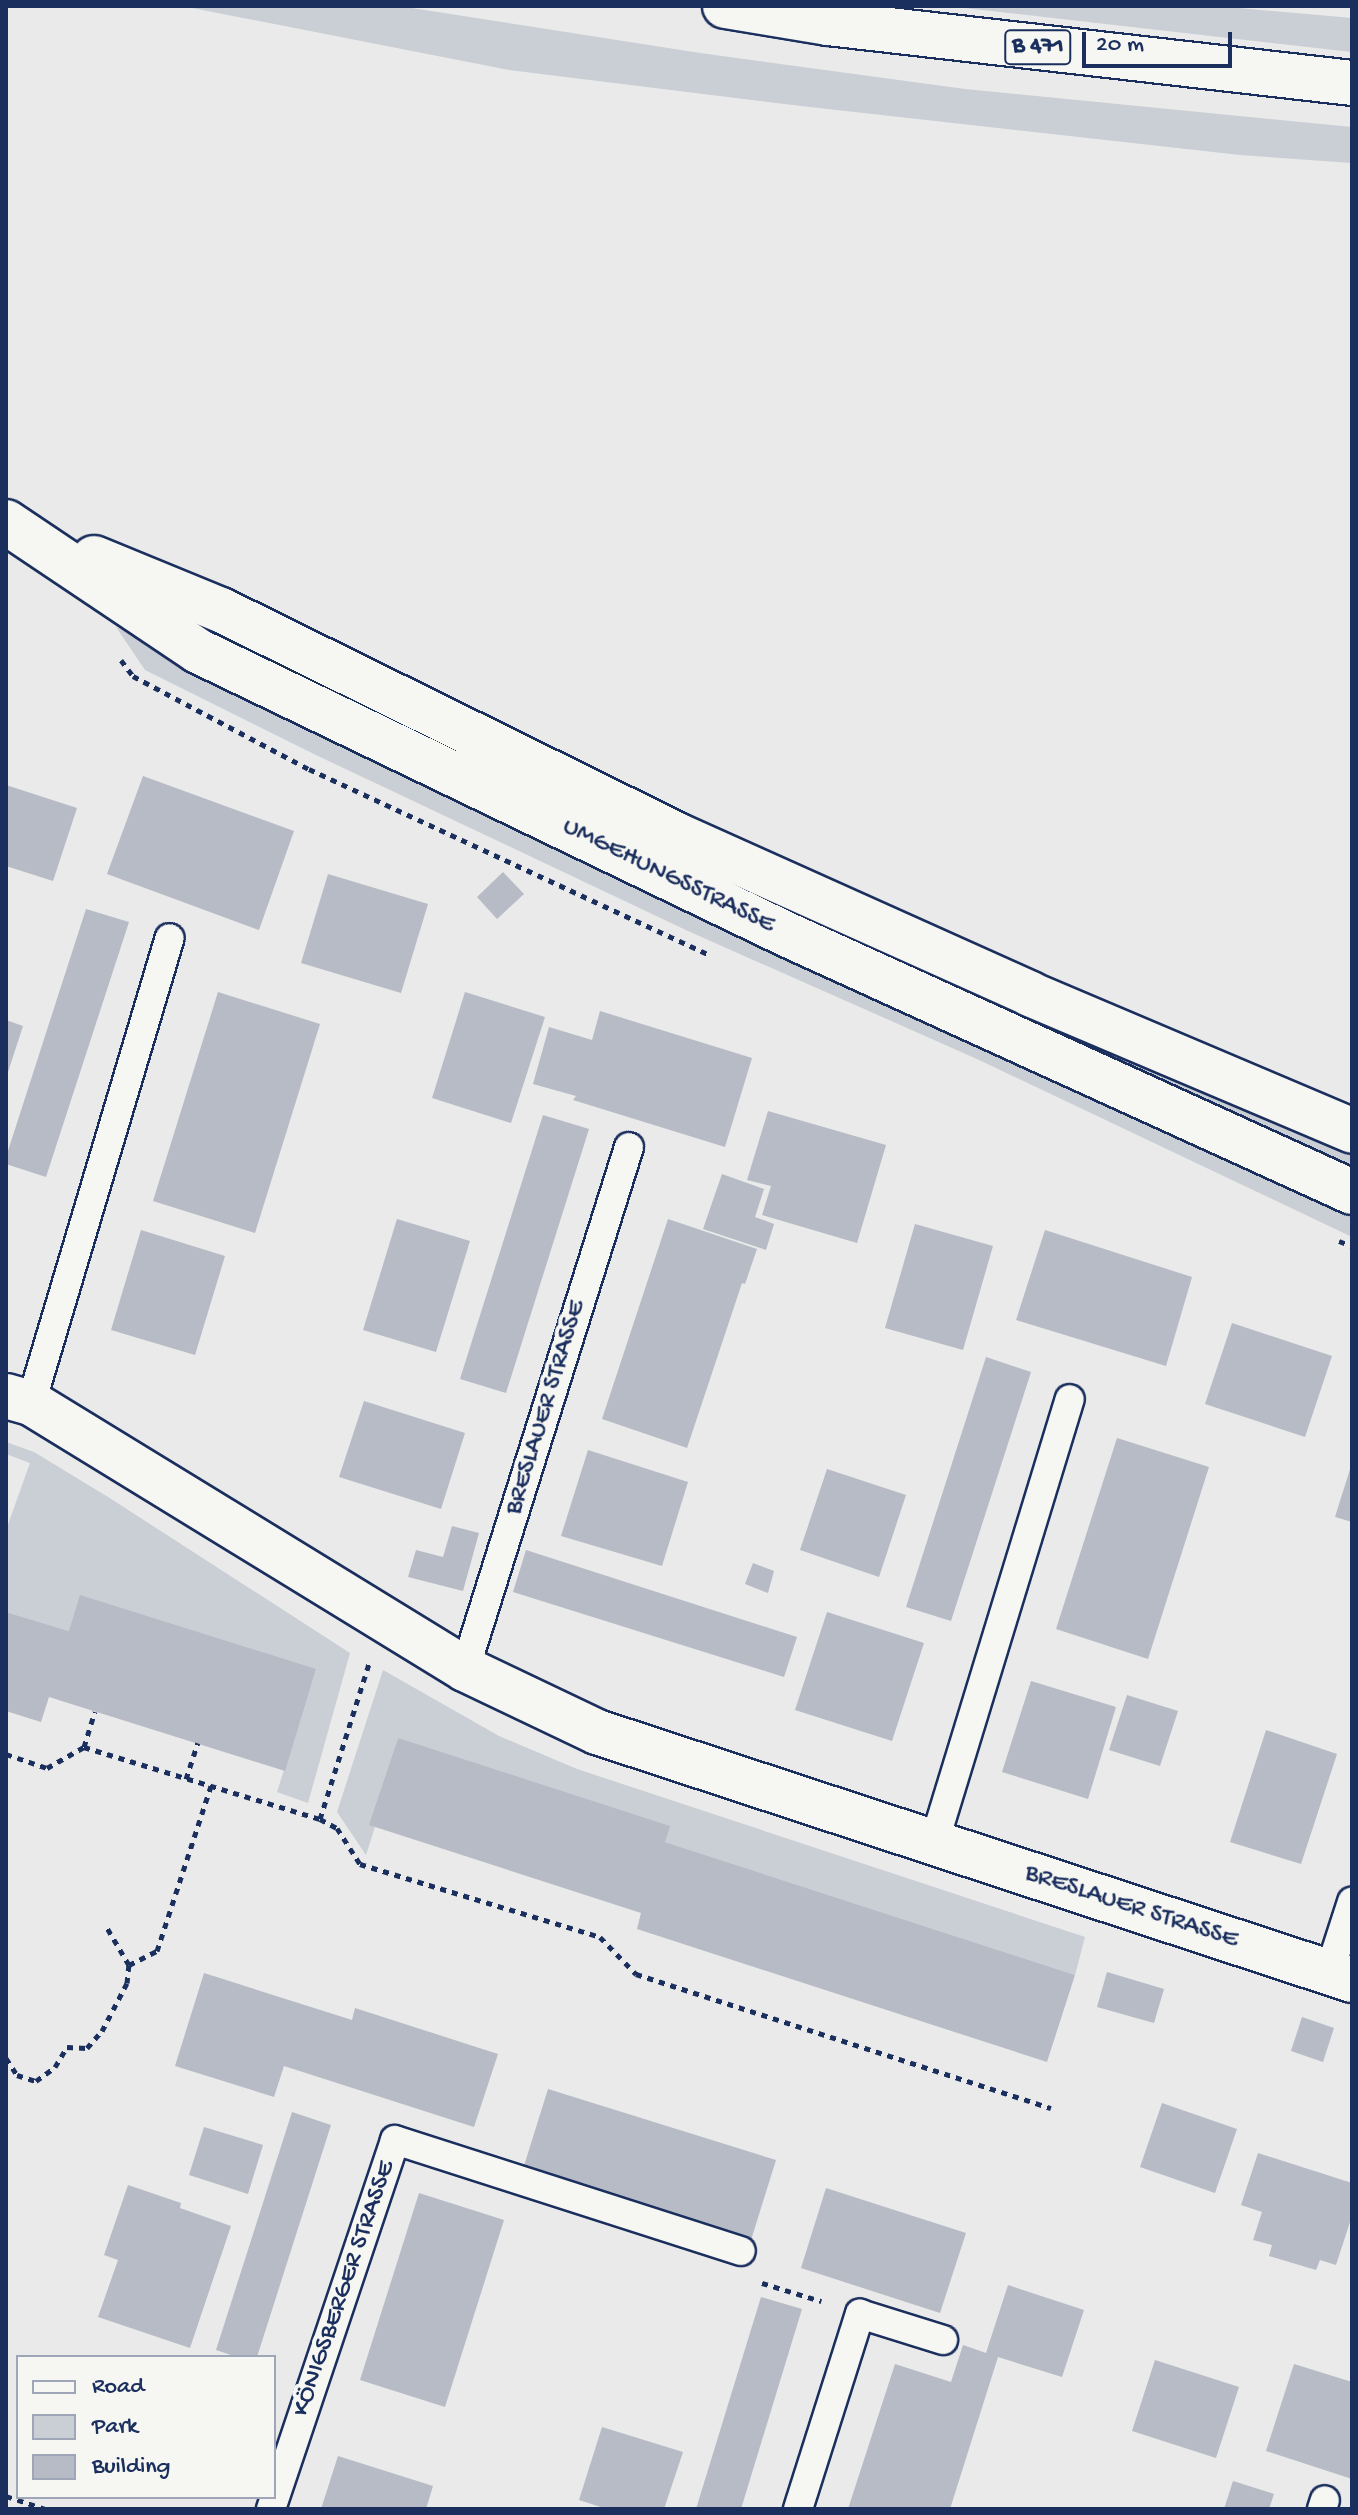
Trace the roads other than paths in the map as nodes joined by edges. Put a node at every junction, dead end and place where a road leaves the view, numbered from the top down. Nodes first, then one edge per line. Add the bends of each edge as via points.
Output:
1 (725, 6) edge
2 (1352, 83) edge
3 (6, 522) edge
4 (170, 938) dead end
5 (1352, 1131) edge
6 (629, 1147) dead end
7 (1352, 1192) edge
8 (1070, 1399) dead end
9 (18, 1400) edge
10 (465, 1669) junction
11 (934, 1843) junction
12 (1352, 1902) edge
13 (1340, 1976) edge
14 (741, 2251) road end
15 (943, 2340) dead end
16 (276, 2494) edge
17 (798, 2509) edge

1 - 2 street, B 471 via 828,23
3 - 5 street, UMGEHUNGSSTRASSE via 221,610 677,835
3 - 7 street, UMGEHUNGSSTRASSE via 198,651 786,934
4 - 9 lane, BRESLAUER STRASSE
6 - 10 lane, BRESLAUER STRASSE
8 - 11 lane
9 - 10 street, BRESLAUER STRASSE
10 - 11 street, BRESLAUER STRASSE via 597,1732
11 - 13 street, BRESLAUER STRASSE
12 - 13 lane, BRESLAUER STRASSE
14 - 16 lane, KÖNIGSBERGER STRASSE via 395,2140
15 - 17 lane via 860,2314

